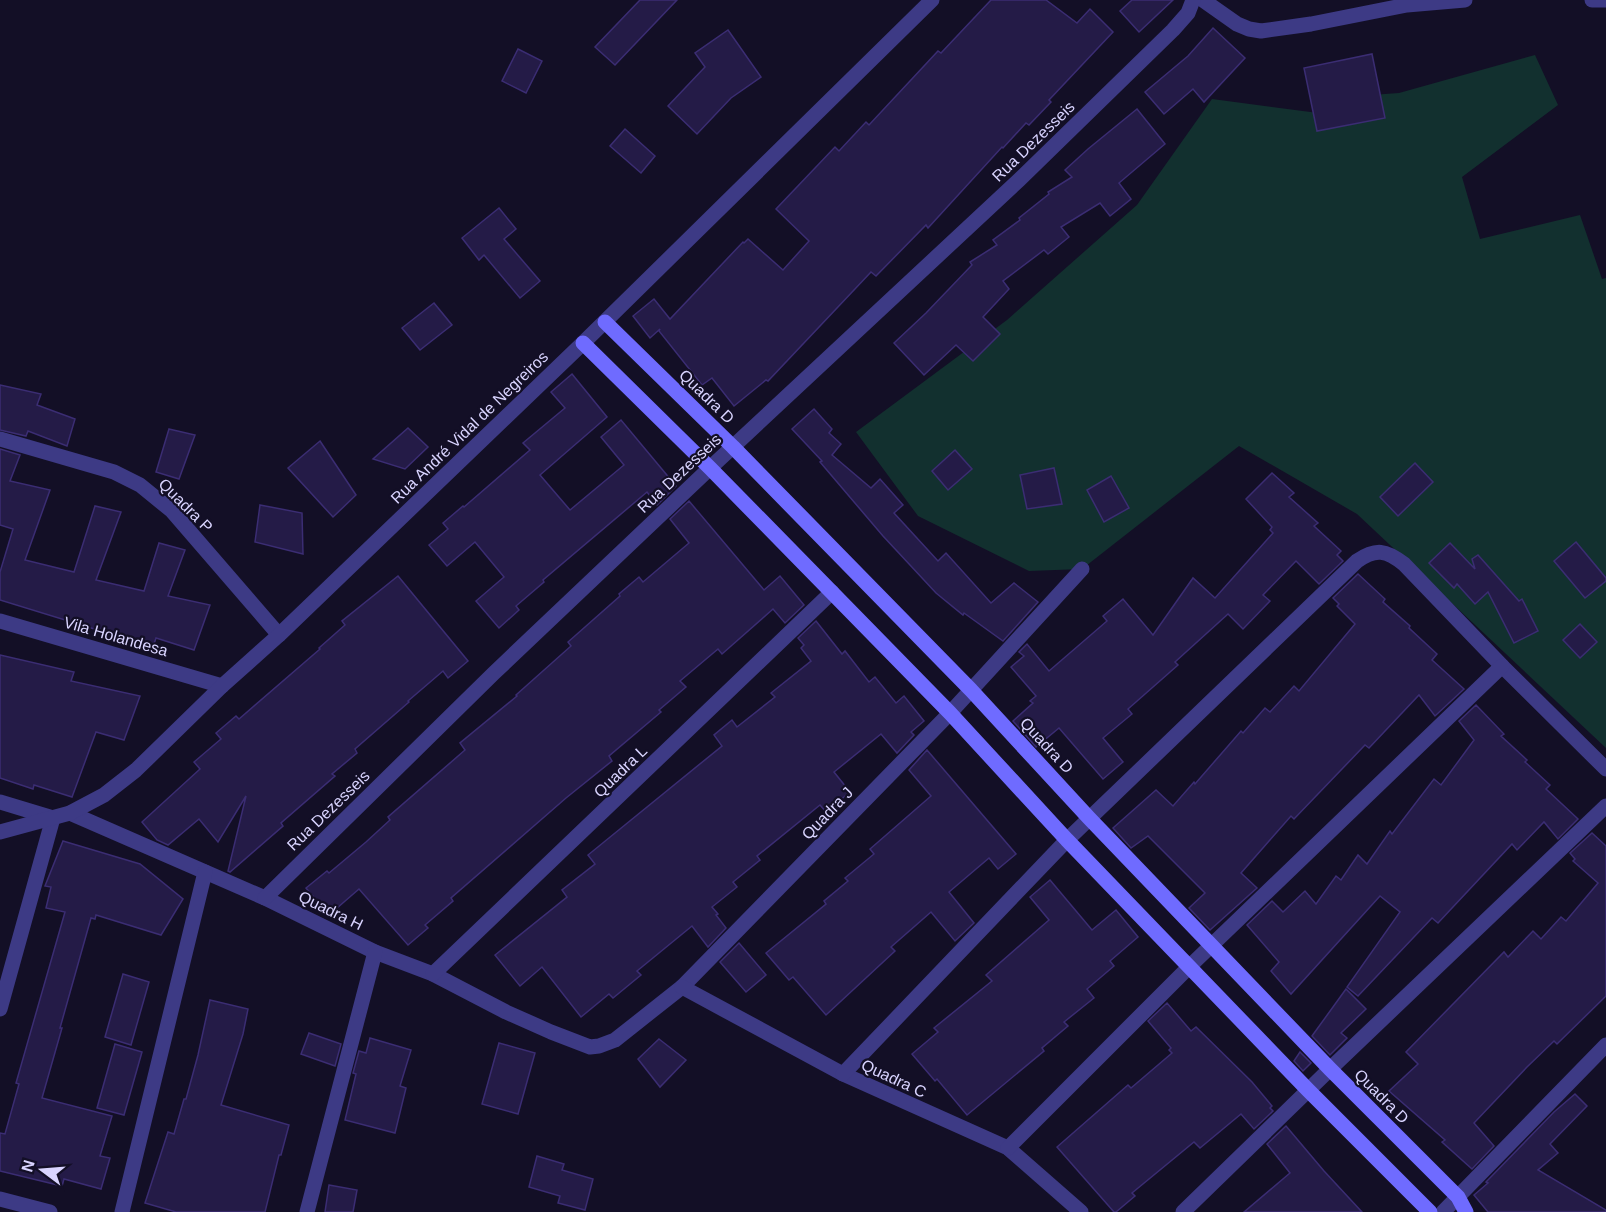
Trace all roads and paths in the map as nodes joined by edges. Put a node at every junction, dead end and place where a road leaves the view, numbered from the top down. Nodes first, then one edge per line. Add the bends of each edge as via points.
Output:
1 (932, 0) edge
2 (1193, 0) edge
3 (1203, 0) edge
4 (1465, 0) edge
5 (1592, 0) edge
6 (1605, 0) edge
7 (1218, 5) edge
8 (605, 322) junction
9 (583, 343) junction
10 (0, 439) edge
11 (733, 447) junction
12 (710, 468) junction
13 (1083, 569) dead end
14 (832, 592) junction
15 (0, 621) edge
16 (279, 635) junction
17 (1502, 666) junction
18 (222, 686) junction
19 (971, 690) junction
20 (950, 713) junction
21 (1606, 769) edge
22 (0, 802) edge
23 (1606, 806) edge
24 (70, 813) junction
25 (53, 818) junction
26 (1089, 818) junction
27 (0, 832) edge
28 (1067, 840) junction
29 (205, 872) junction
30 (265, 897) junction
31 (1212, 945) junction
32 (375, 952) junction
33 (1190, 966) junction
34 (433, 974) junction
35 (682, 987) junction
36 (0, 1009) edge
37 (574, 1042) joint
38 (1606, 1045) edge
39 (1330, 1069) junction
40 (843, 1074) junction
41 (1308, 1090) junction
42 (1008, 1148) junction
43 (1458, 1197) junction
44 (0, 1199) edge
45 (50, 1212) edge
46 (122, 1212) edge
47 (307, 1212) edge
48 (1081, 1212) edge
49 (1184, 1212) edge
50 (1430, 1212) edge
51 (1443, 1212) edge
52 (1466, 1212) edge

1 - 8 street, Rua André Vidal de Negreiros
2 - 11 street, Rua Dezesseis via 1188,13 1173,30 1019,180
3 - 7 street
4 - 7 street via 1407,5 1261,30 1237,24
5 - 6 street
8 - 9 street, Rua André Vidal de Negreiros
8 - 11 street, Quadra D
9 - 12 street
9 - 16 street, Rua André Vidal de Negreiros
10 - 16 street, Quadra P via 114,472 140,485 172,511
11 - 12 street, Rua Dezesseis
11 - 19 street, Quadra D
12 - 14 street
12 - 30 street, Rua Dezesseis
13 - 19 street, Quadra J
14 - 20 street
14 - 34 street, Quadra L
15 - 18 street, Vila Holandesa
16 - 18 street, Rua André Vidal de Negreiros
17 - 21 street
17 - 26 street via 1404,564 1392,555 1368,553
17 - 31 street
18 - 24 street, Rua André Vidal de Negreiros via 136,770 104,795
19 - 20 street, Quadra J
19 - 26 street, Quadra D
20 - 28 street
20 - 35 street, Quadra J
22 - 25 street
23 - 39 street
24 - 25 street, Rua André Vidal de Negreiros
24 - 29 street, Quadra H
25 - 27 street, Rua André Vidal de Negreiros
25 - 36 street
26 - 28 street
26 - 31 street, Quadra D
28 - 33 street
28 - 40 street
29 - 30 street, Quadra H
29 - 46 street
30 - 32 street, Quadra H
31 - 33 street
31 - 39 street, Quadra D
32 - 34 street, Quadra H
32 - 47 street
33 - 41 street
33 - 42 street
34 - 37 street, Quadra H
35 - 37 street, Quadra J via 615,1040 590,1047
35 - 40 street, Quadra C
38 - 43 street
39 - 41 street
39 - 43 street, Quadra D
40 - 42 street, Quadra C
41 - 49 street
41 - 50 street
42 - 48 street, Quadra C
43 - 51 street
43 - 52 street, Quadra D
44 - 45 street

